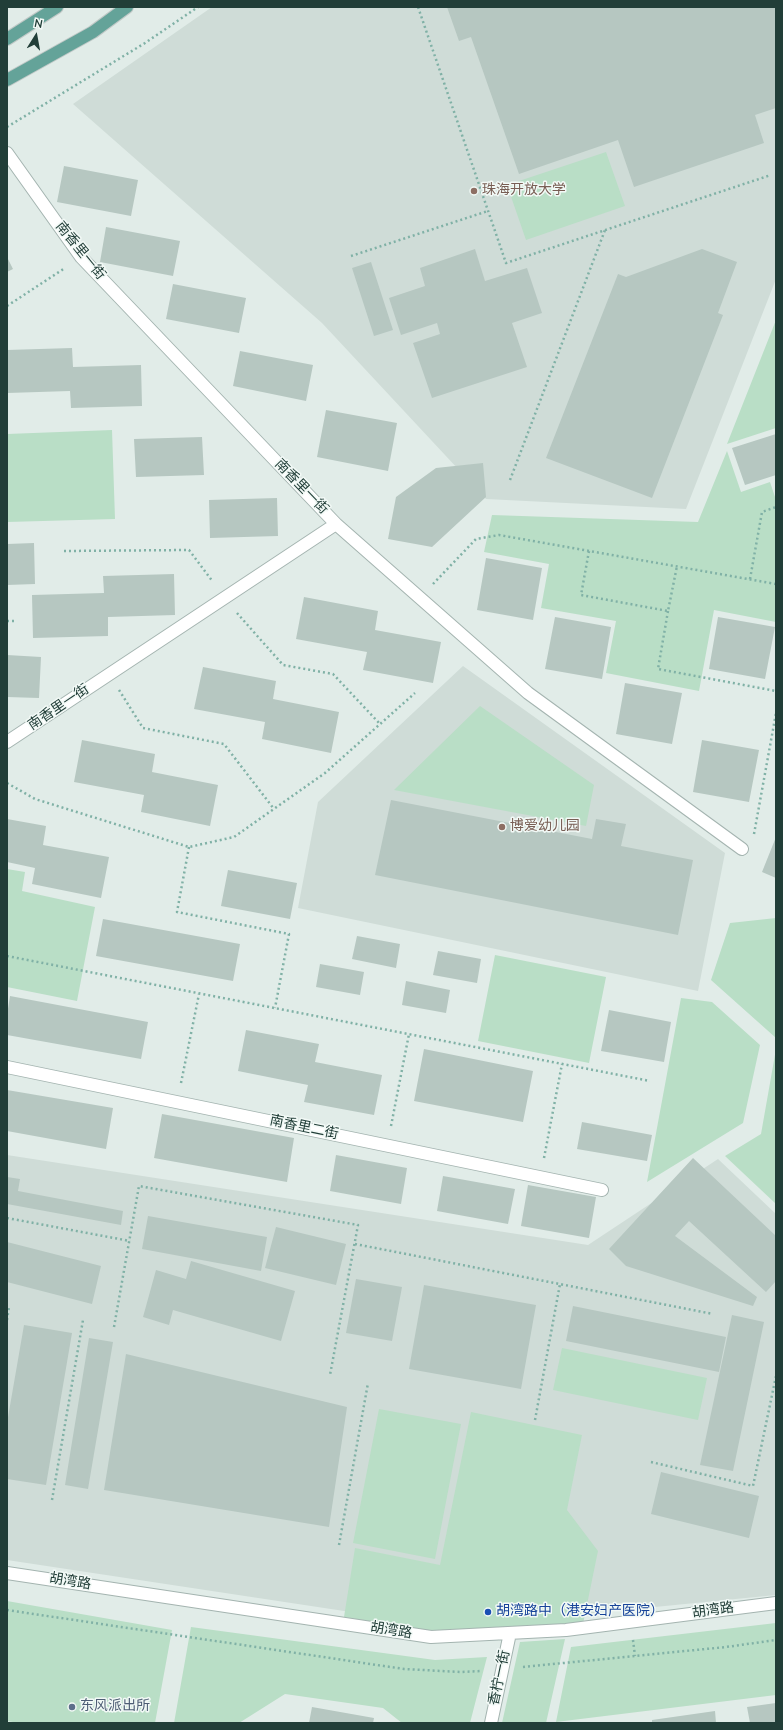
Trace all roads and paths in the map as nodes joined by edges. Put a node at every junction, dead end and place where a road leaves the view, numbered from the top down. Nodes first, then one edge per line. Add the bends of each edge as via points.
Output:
1 (57, 7) edge
2 (127, 7) edge
3 (198, 7) edge
4 (418, 7) edge
5 (7, 39) edge
6 (7, 80) edge
7 (7, 127) edge
8 (7, 153) edge
9 (771, 175) dead end
10 (488, 211) junction
11 (605, 230) junction
12 (351, 256) dead end
13 (81, 257) junction
14 (7, 306) edge
15 (510, 480) dead end
16 (776, 507) edge
17 (336, 524) junction
18 (64, 551) dead end
19 (589, 551) junction
20 (677, 566) junction
21 (750, 579) junction
22 (776, 584) edge
23 (224, 598) junction
24 (420, 598) junction
25 (668, 611) junction
26 (7, 621) edge
27 (14, 621) dead end
28 (109, 674) junction
29 (776, 691) edge
30 (415, 693) dead end
31 (776, 712) edge
32 (380, 724) junction
33 (7, 742) edge
34 (7, 783) edge
35 (274, 809) junction
36 (189, 847) junction
37 (742, 849) joint
38 (7, 956) edge
39 (199, 994) junction
40 (275, 1008) junction
41 (409, 1034) junction
42 (562, 1064) junction
43 (7, 1066) edge
44 (650, 1081) dead end
45 (177, 1102) junction
46 (388, 1146) junction
47 (540, 1177) junction
48 (602, 1190) dead end
49 (7, 1218) edge
50 (130, 1241) junction
51 (355, 1244) junction
52 (560, 1284) junction
53 (9, 1307) dead end
54 (713, 1314) dead end
55 (7, 1320) edge
56 (83, 1320) dead end
57 (114, 1327) dead end
58 (330, 1374) dead end
59 (776, 1376) edge
60 (368, 1383) dead end
61 (535, 1420) dead end
62 (651, 1462) dead end
63 (52, 1500) dead end
64 (339, 1546) dead end
65 (7, 1573) edge
66 (776, 1603) edge
67 (510, 1633) junction
68 (490, 1723) edge

1 - 5 main road
2 - 6 main road via 93,32
3 - 7 path via 145,43
4 - 10 path
8 - 13 street, 南香里一街
9 - 11 path
10 - 11 path via 506,263
10 - 12 path
11 - 15 path
13 - 14 path
13 - 17 street, 南香里一街
16 - 21 path via 762,512
17 - 23 street, 南香里一街
17 - 24 street
18 - 23 path via 189,550
19 - 20 path
19 - 24 path via 499,535 476,539
19 - 25 path via 581,595
20 - 21 path
20 - 25 path
21 - 22 path
23 - 28 street, 南香里一街
23 - 32 path via 283,665 334,674
24 - 37 street via 528,693
25 - 29 path via 658,669
26 - 27 path
28 - 33 street, 南香里一街
28 - 35 path via 143,728 224,744
30 - 32 path
31 - 37 path via 756,832
32 - 35 path via 325,773
34 - 36 path via 35,799
35 - 36 path via 234,837
36 - 40 path via 177,912 289,934
38 - 39 path
39 - 40 path
39 - 45 path
40 - 41 path
41 - 42 path
41 - 46 path
42 - 44 path
42 - 47 path
43 - 45 street, 南香里二街
45 - 46 street, 南香里二街
46 - 47 street, 南香里二街
47 - 48 street, 南香里二街
49 - 50 path
50 - 51 path via 139,1186 358,1225
50 - 57 path
51 - 52 path
51 - 58 path
52 - 54 path
52 - 61 path
53 - 55 path
56 - 63 path
59 - 62 path via 753,1486
60 - 64 path
65 - 67 street, 胡湾路 via 431,1637
66 - 67 street, 胡湾路 via 566,1630
67 - 68 street, 香柠一街

